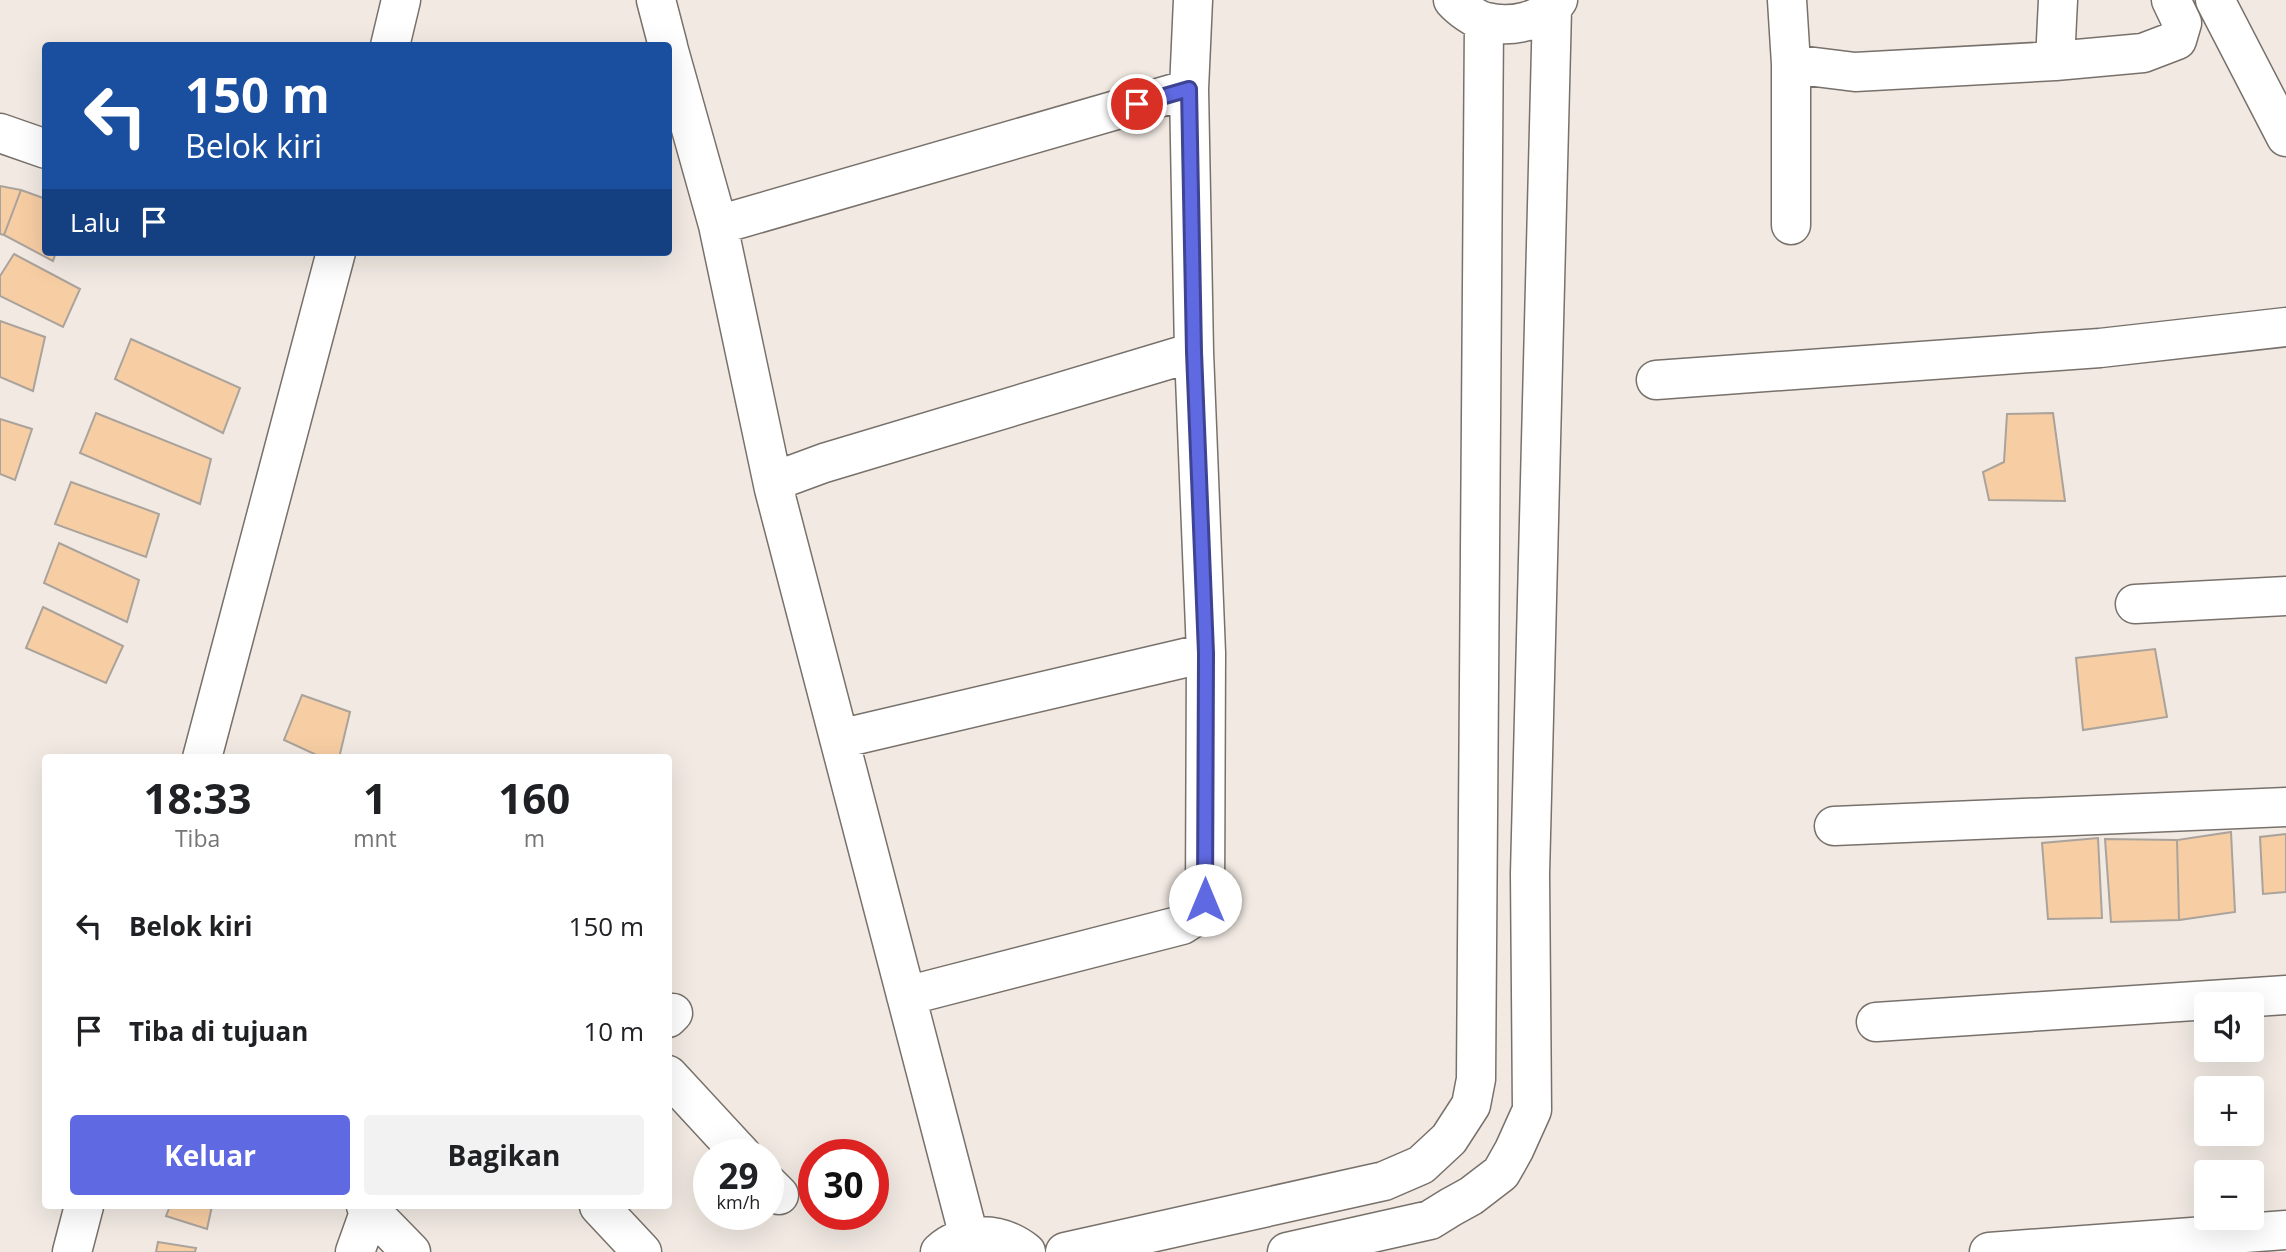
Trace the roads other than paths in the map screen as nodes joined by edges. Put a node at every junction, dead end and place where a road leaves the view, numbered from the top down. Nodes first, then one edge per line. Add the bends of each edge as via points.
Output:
1 (401, 0) edge
2 (656, 0) edge
3 (1193, 0) edge
4 (1453, 0) edge
5 (1787, 0) edge
6 (2058, 0) edge
7 (2171, 0) edge
8 (2214, 0) edge
9 (1555, 5) edge
10 (1484, 22) junction
11 (391, 42) edge
12 (667, 42) edge
13 (672, 60) edge
14 (2055, 61) junction
15 (1791, 64) junction
16 (1189, 89) junction
17 (0, 133) edge
18 (2286, 137) edge
19 (42, 148) edge
20 (718, 225) junction
21 (1791, 225) dead end
22 (335, 256) edge
23 (2286, 327) edge
24 (1194, 352) junction
25 (1656, 380) dead end
26 (774, 489) junction
27 (1480, 544) junction
28 (1538, 550) junction
29 (2286, 596) edge
30 (2135, 604) dead end
31 (1206, 653) junction
32 (839, 739) junction
33 (203, 754) edge
34 (2286, 807) edge
35 (1834, 827) dead end
36 (2286, 995) edge
37 (906, 996) junction
38 (1876, 1022) dead end
39 (672, 1079) edge
40 (727, 1139) edge
41 (1270, 1206) junction
42 (83, 1209) edge
43 (368, 1209) edge
44 (369, 1209) edge
45 (602, 1209) edge
46 (2286, 1230) edge
47 (955, 1245) edge
48 (72, 1252) edge
49 (355, 1252) edge
50 (411, 1252) edge
51 (642, 1252) edge
52 (1026, 1252) edge
53 (1065, 1252) edge
54 (1280, 1252) edge
55 (1287, 1252) edge
56 (1989, 1252) edge

1 - 11 street
2 - 12 street
3 - 16 street
4 - 10 street
5 - 15 street
6 - 14 street
7 - 14 street via 2182,23 2177,40 2143,53
8 - 18 street
9 - 10 street via 1520,24
9 - 28 street
10 - 27 street
13 - 20 street
14 - 15 street via 1855,72
15 - 21 street
16 - 20 street
16 - 24 street
17 - 19 street
20 - 26 street
22 - 33 street
23 - 25 street via 2100,348
24 - 26 street via 824,463 786,477
24 - 31 street
26 - 32 street
27 - 28 street
27 - 41 street via 1476,1079 1471,1105 1448,1139 1421,1166 1384,1181
28 - 55 street via 1530,896 1532,1110 1501,1173 1430,1220
29 - 30 street
31 - 32 street
31 - 37 street via 1205,900 1196,916 1182,925
32 - 37 street
34 - 35 street
36 - 38 street
37 - 47 street
39 - 40 street
41 - 53 street
41 - 54 street
42 - 48 street
43 - 49 street
44 - 50 street
45 - 51 street
46 - 56 street
47 - 52 street via 993,1236

